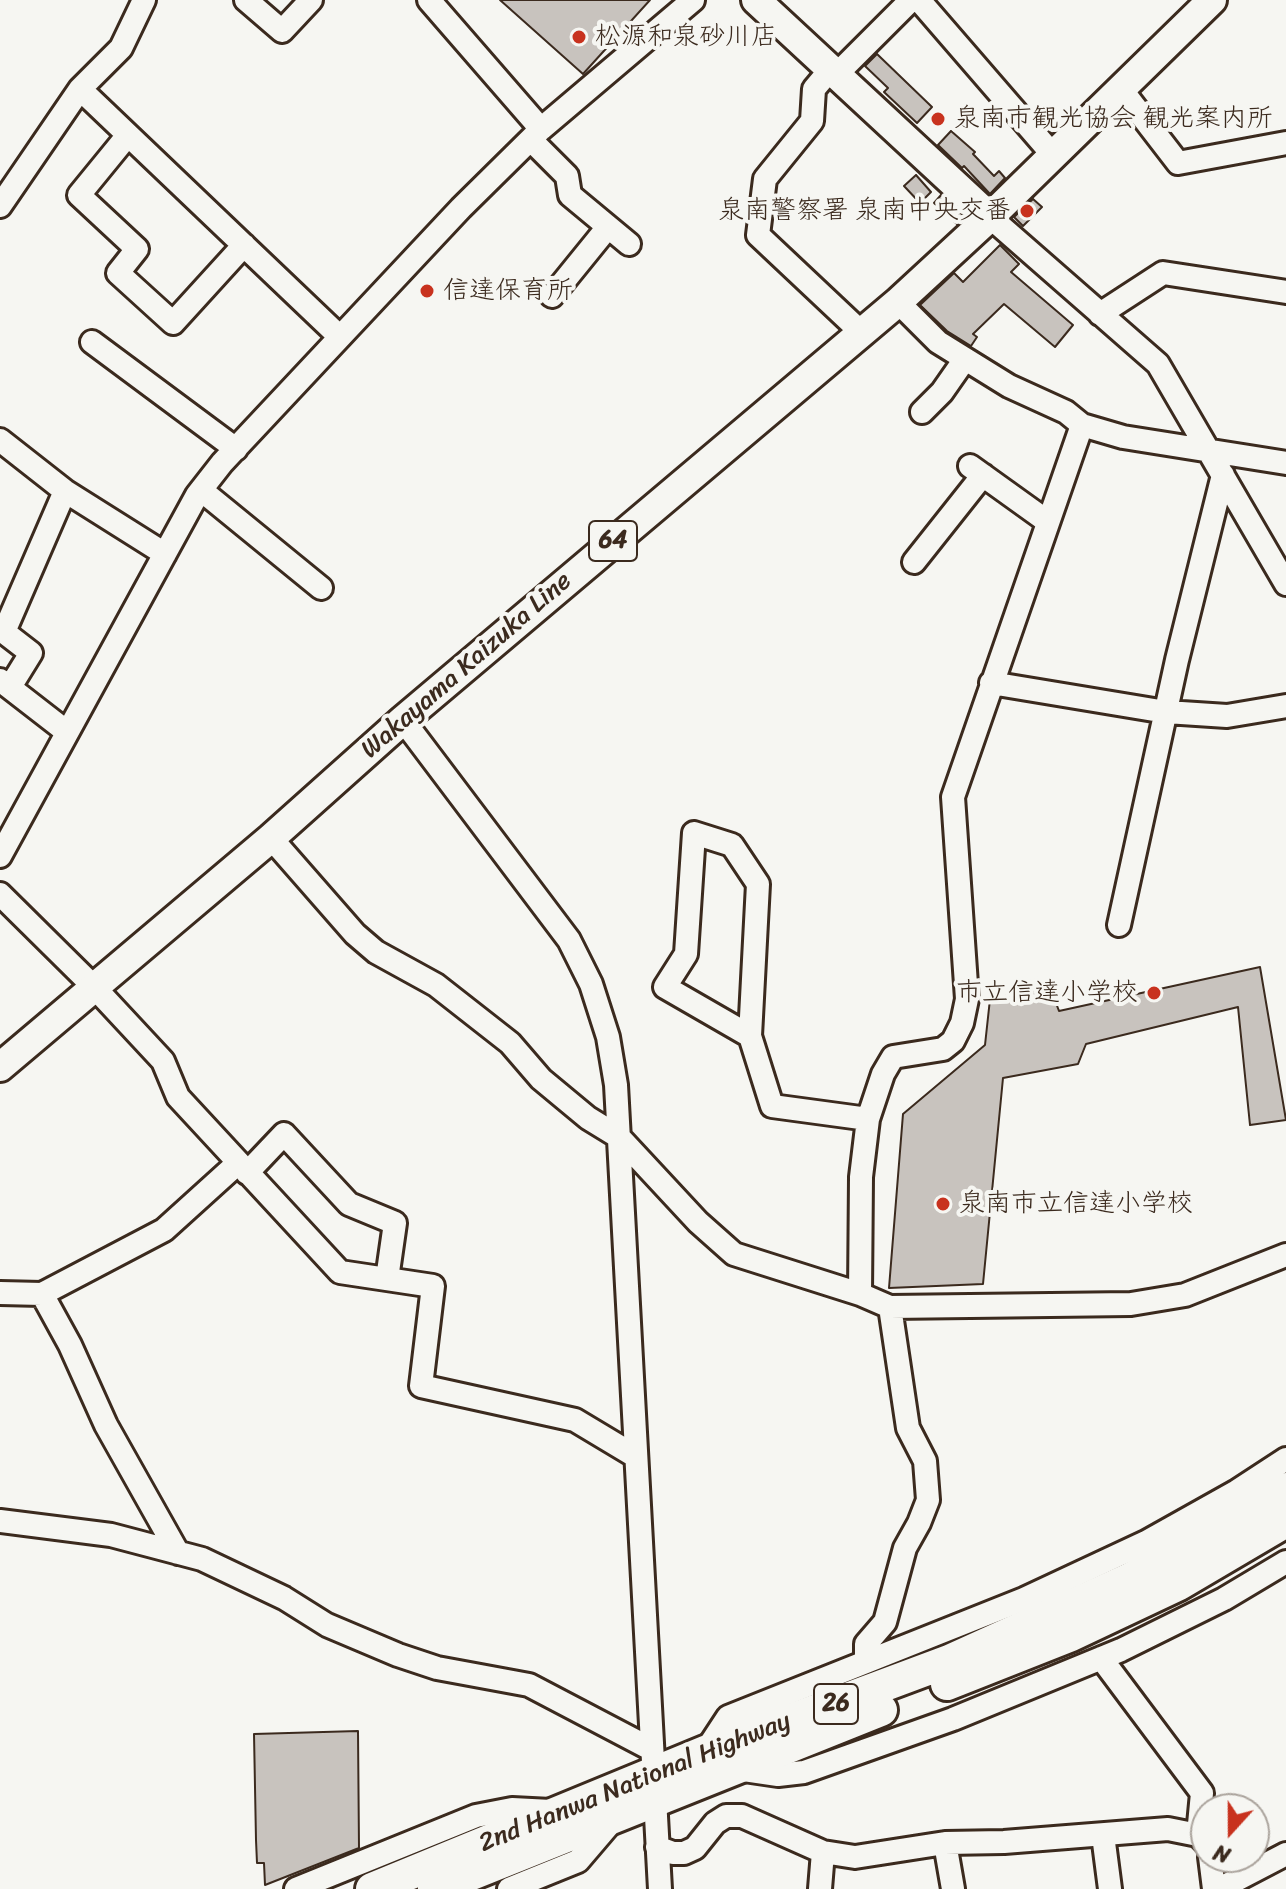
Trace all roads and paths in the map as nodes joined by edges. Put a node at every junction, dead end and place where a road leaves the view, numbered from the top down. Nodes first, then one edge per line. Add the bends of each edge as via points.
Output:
1 (144, 0) edge
2 (246, 0) edge
3 (311, 0) edge
4 (429, 0) edge
5 (693, 0) edge
6 (756, 0) edge
7 (911, 0) edge
8 (919, 0) edge
9 (1212, 0) edge
10 (833, 72) junction
11 (80, 89) junction
12 (1121, 89) junction
13 (128, 135) junction
14 (536, 135) junction
15 (1286, 143) edge
16 (1053, 155) junction
17 (0, 206) edge
18 (990, 217) junction
19 (608, 227) junction
20 (629, 244) dead end
21 (244, 245) junction
22 (1286, 292) edge
23 (552, 296) dead end
24 (898, 302) junction
25 (1100, 314) junction
26 (861, 332) junction
27 (340, 337) junction
28 (92, 342) dead end
29 (965, 359) junction
30 (922, 412) dead end
31 (1082, 425) junction
32 (0, 440) edge
33 (236, 449) junction
34 (1208, 451) junction
35 (1286, 463) edge
36 (1223, 475) junction
37 (201, 490) junction
38 (65, 491) junction
39 (1048, 522) junction
40 (165, 554) junction
41 (914, 562) dead end
42 (1286, 584) edge
43 (321, 588) dead end
44 (2, 630) edge
45 (991, 683) junction
46 (5, 684) edge
47 (1286, 706) edge
48 (1166, 712) junction
49 (403, 720) junction
50 (67, 732) junction
51 (271, 838) junction
52 (0, 856) edge
53 (0, 894) edge
54 (1119, 925) dead end
55 (96, 989) junction
56 (750, 1036) junction
57 (0, 1067) edge
58 (868, 1119) junction
59 (619, 1137) junction
60 (243, 1168) junction
61 (1286, 1255) edge
62 (387, 1279) junction
63 (0, 1293) edge
64 (42, 1294) junction
65 (860, 1294) junction
66 (890, 1307) junction
67 (635, 1456) junction
68 (1286, 1459) edge
69 (1286, 1489) edge
70 (0, 1521) edge
71 (1286, 1521) edge
72 (178, 1553) junction
73 (1286, 1562) edge
74 (1101, 1658) junction
75 (866, 1662) junction
76 (705, 1752) junction
77 (737, 1769) junction
78 (652, 1775) junction
79 (1202, 1793) edge
80 (559, 1811) junction
81 (613, 1819) junction
82 (1103, 1835) junction
83 (1190, 1835) edge
84 (945, 1843) junction
85 (657, 1847) junction
86 (823, 1852) junction
87 (1286, 1854) edge
88 (296, 1889) edge
89 (372, 1889) edge
90 (434, 1889) edge
91 (509, 1889) edge
92 (660, 1889) edge
93 (820, 1889) edge
94 (953, 1889) edge
95 (1110, 1889) edge
96 (1217, 1889) edge

1 - 11 street via 121,48
2 - 3 street via 282,31
4 - 14 street
5 - 14 street
6 - 10 main road
7 - 10 street
8 - 16 street
9 - 12 main road, Wakayama Kaizuka Line / 64
10 - 18 main road
10 - 26 street via 814,89 812,121 765,179 758,235
11 - 13 street
11 - 17 street
12 - 15 street via 1178,163
12 - 16 main road, Wakayama Kaizuka Line / 64
13 - 21 street
13 - 21 street via 79,195 137,249 118,273 173,323
14 - 19 street via 567,176 570,195
14 - 27 street
16 - 18 main road, Wakayama Kaizuka Line / 64
18 - 24 main road, Wakayama Kaizuka Line / 64
18 - 25 street
19 - 20 street
19 - 23 street
21 - 27 street
22 - 25 street via 1163,273
24 - 26 main road, Wakayama Kaizuka Line / 64
24 - 29 street via 938,342
25 - 34 street via 1158,364
26 - 49 main road, Wakayama Kaizuka Line / 64
27 - 33 street
28 - 33 street
29 - 30 street
29 - 31 street
31 - 34 street
31 - 39 street
32 - 38 street
33 - 37 street
34 - 35 street
34 - 36 street
36 - 42 street
36 - 48 street
37 - 40 street
37 - 43 street
38 - 40 street
38 - 44 street
39 - 41 street via 977,470
39 - 45 street
40 - 50 street
44 - 46 street via 31,653
45 - 48 street
45 - 58 street via 953,797 967,999 962,1023 943,1049 893,1057
46 - 50 street
47 - 48 street via 1227,716
48 - 54 street
49 - 51 main road, Wakayama Kaizuka Line / 64
49 - 59 street via 569,940 608,1037
50 - 52 street
51 - 55 main road, Wakayama Kaizuka Line / 64
51 - 59 street via 355,934 376,952 436,985 510,1043 541,1079
53 - 55 street
55 - 57 main road, Wakayama Kaizuka Line / 64
55 - 60 street via 163,1061 178,1097
56 - 56 street via 665,987 686,954 694,833 732,845 758,884
56 - 58 street via 772,1106
58 - 65 street via 861,1177
59 - 65 street via 734,1254
59 - 67 street
60 - 62 street via 340,1272
60 - 62 street via 284,1134 349,1204 395,1223
60 - 64 street via 164,1230
61 - 66 street via 1185,1295 1131,1304
62 - 67 street via 433,1286 421,1386 575,1420
63 - 64 street
64 - 72 street via 106,1425
65 - 66 street
66 - 75 street via 908,1428 925,1461 928,1500 905,1548 885,1622 866,1644
67 - 78 street
68 - 75 street via 1146,1542 1024,1599
69 - 76 highway, 2nd Hanwa National Highway / 26 via 1130,1579 949,1661
70 - 72 street via 111,1535
71 - 77 highway, 2nd Hanwa National Highway / 26 via 1179,1584 1071,1635
72 - 78 street via 202,1559 327,1625 398,1655 529,1685
73 - 74 street via 1224,1599
74 - 77 street via 804,1772 778,1775
74 - 79 street
75 - 76 street via 728,1717
76 - 78 highway, 2nd Hanwa National Highway / 26
77 - 78 highway, 2nd Hanwa National Highway / 26
78 - 80 highway, 2nd Hanwa National Highway / 26
78 - 81 highway, 2nd Hanwa National Highway / 26
78 - 85 street
80 - 88 street via 512,1809 476,1816
80 - 89 highway, 2nd Hanwa National Highway / 26
81 - 90 highway, 2nd Hanwa National Highway / 26
81 - 91 street via 578,1861
82 - 83 street via 1168,1829
82 - 84 street
82 - 95 street
84 - 86 street via 855,1857
84 - 94 street
85 - 86 street via 684,1853 695,1848 715,1823 726,1816 742,1816
85 - 92 street
86 - 93 street
87 - 96 street

